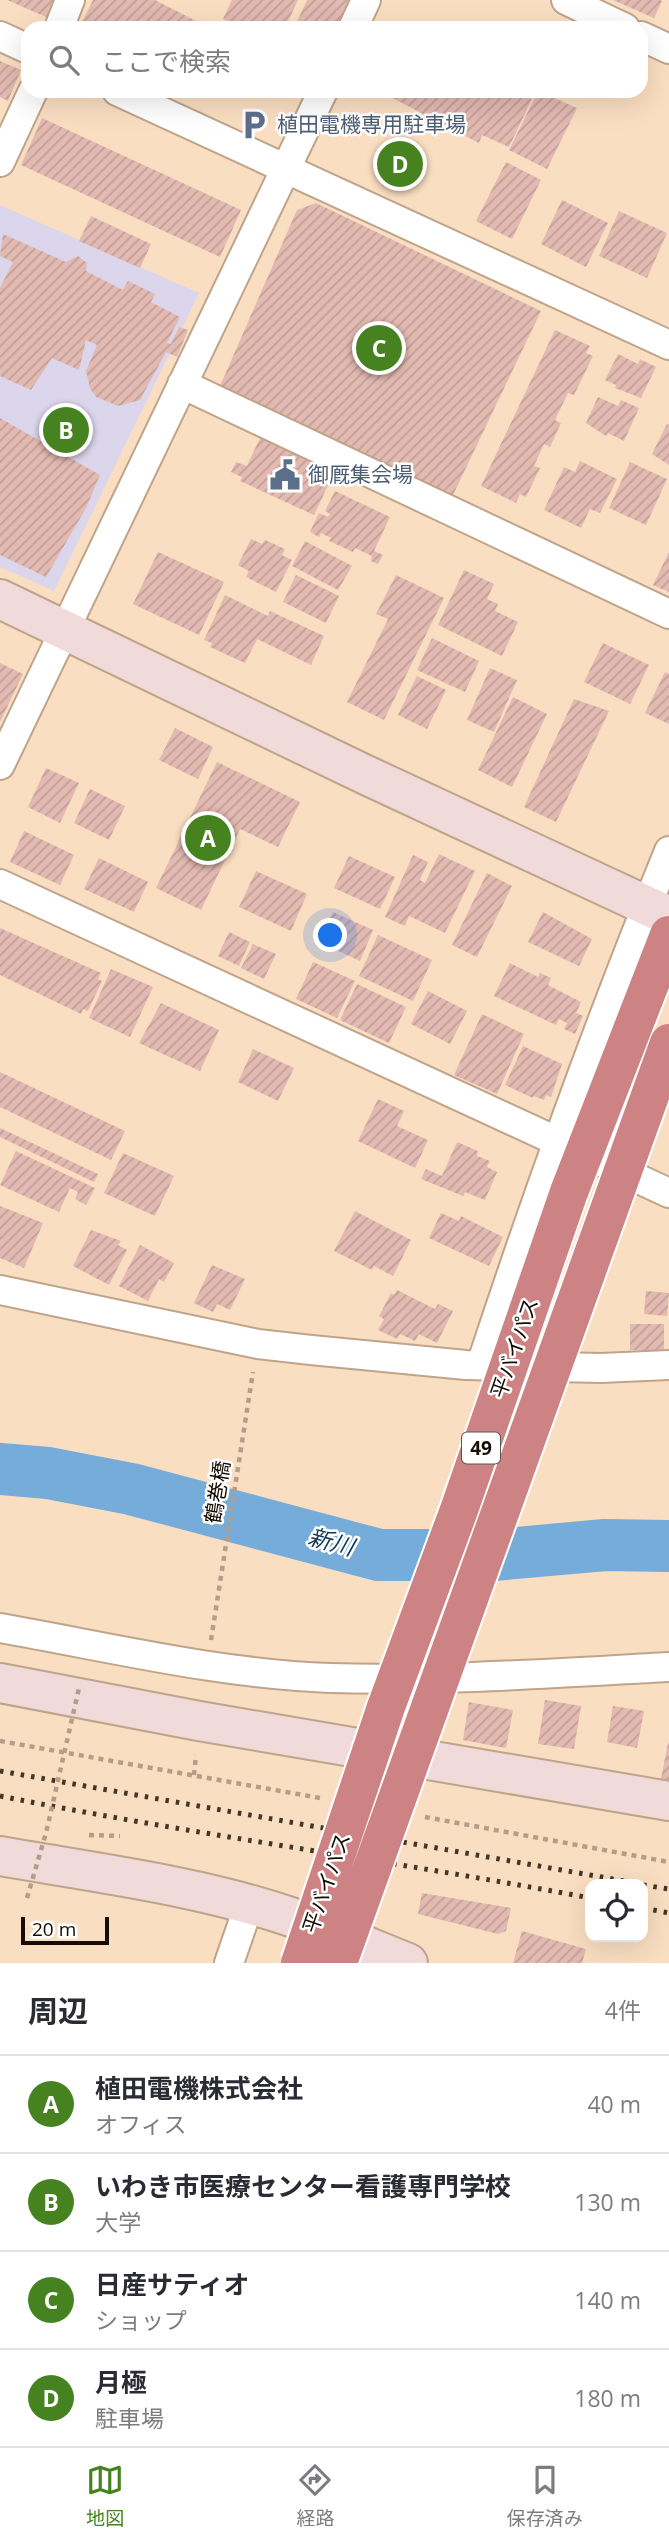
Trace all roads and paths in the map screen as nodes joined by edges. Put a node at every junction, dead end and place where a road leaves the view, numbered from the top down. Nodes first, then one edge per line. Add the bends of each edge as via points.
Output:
1 (71, 0) edge
2 (366, 0) edge
3 (566, 0) edge
4 (63, 21) edge
5 (356, 21) edge
6 (610, 21) edge
7 (0, 36) edge
8 (648, 39) edge
9 (21, 46) edge
10 (669, 49) edge
11 (30, 98) edge
12 (132, 98) edge
13 (320, 98) edge
14 (0, 162) edge
15 (285, 169) junction
16 (669, 345) edge
17 (182, 384) junction
18 (0, 599) edge
19 (669, 614) edge
20 (63, 627) junction
21 (0, 765) edge
22 (669, 851) edge
23 (0, 884) edge
24 (662, 919) edge
25 (669, 1044) edge
26 (669, 1093) edge
27 (558, 1141) junction
28 (638, 1179) junction
29 (669, 1193) edge
30 (0, 1290) edge
31 (258, 1344) junction
32 (481, 1365) junction
33 (669, 1365) edge
34 (570, 1367) junction
35 (0, 1628) edge
36 (210, 1645) dead end
37 (669, 1667) edge
38 (0, 1683) edge
39 (79, 1688) dead end
40 (198, 1745) dead end
41 (194, 1775) dead end
42 (669, 1801) edge
43 (0, 1856) edge
44 (27, 1898) dead end
45 (249, 1905) junction
46 (398, 1961) edge
47 (229, 1963) edge
48 (300, 1963) edge
49 (338, 1963) edge

1 - 4 street
2 - 5 street
3 - 6 street
7 - 9 street
8 - 10 street
11 - 14 street
12 - 15 street
13 - 15 street
15 - 16 street
15 - 17 street
17 - 19 street
17 - 20 street
18 - 20 street
20 - 21 street
20 - 24 street
22 - 24 street
23 - 27 street
24 - 27 street
24 - 48 highway, 平バイパス / 49, bridge
25 - 49 highway, 平バイパス / 49, bridge
26 - 28 street
27 - 28 street
27 - 32 street
28 - 29 street
28 - 34 street
30 - 31 street
31 - 32 street
31 - 36 path, 鶴巻橋
32 - 34 street
33 - 34 street
35 - 37 street via 207,1665 329,1678 491,1677
38 - 42 street
39 - 44 path, bridge via 47,1833
40 - 41 path
43 - 45 street via 180,1887
45 - 46 street via 289,1916
45 - 47 street

